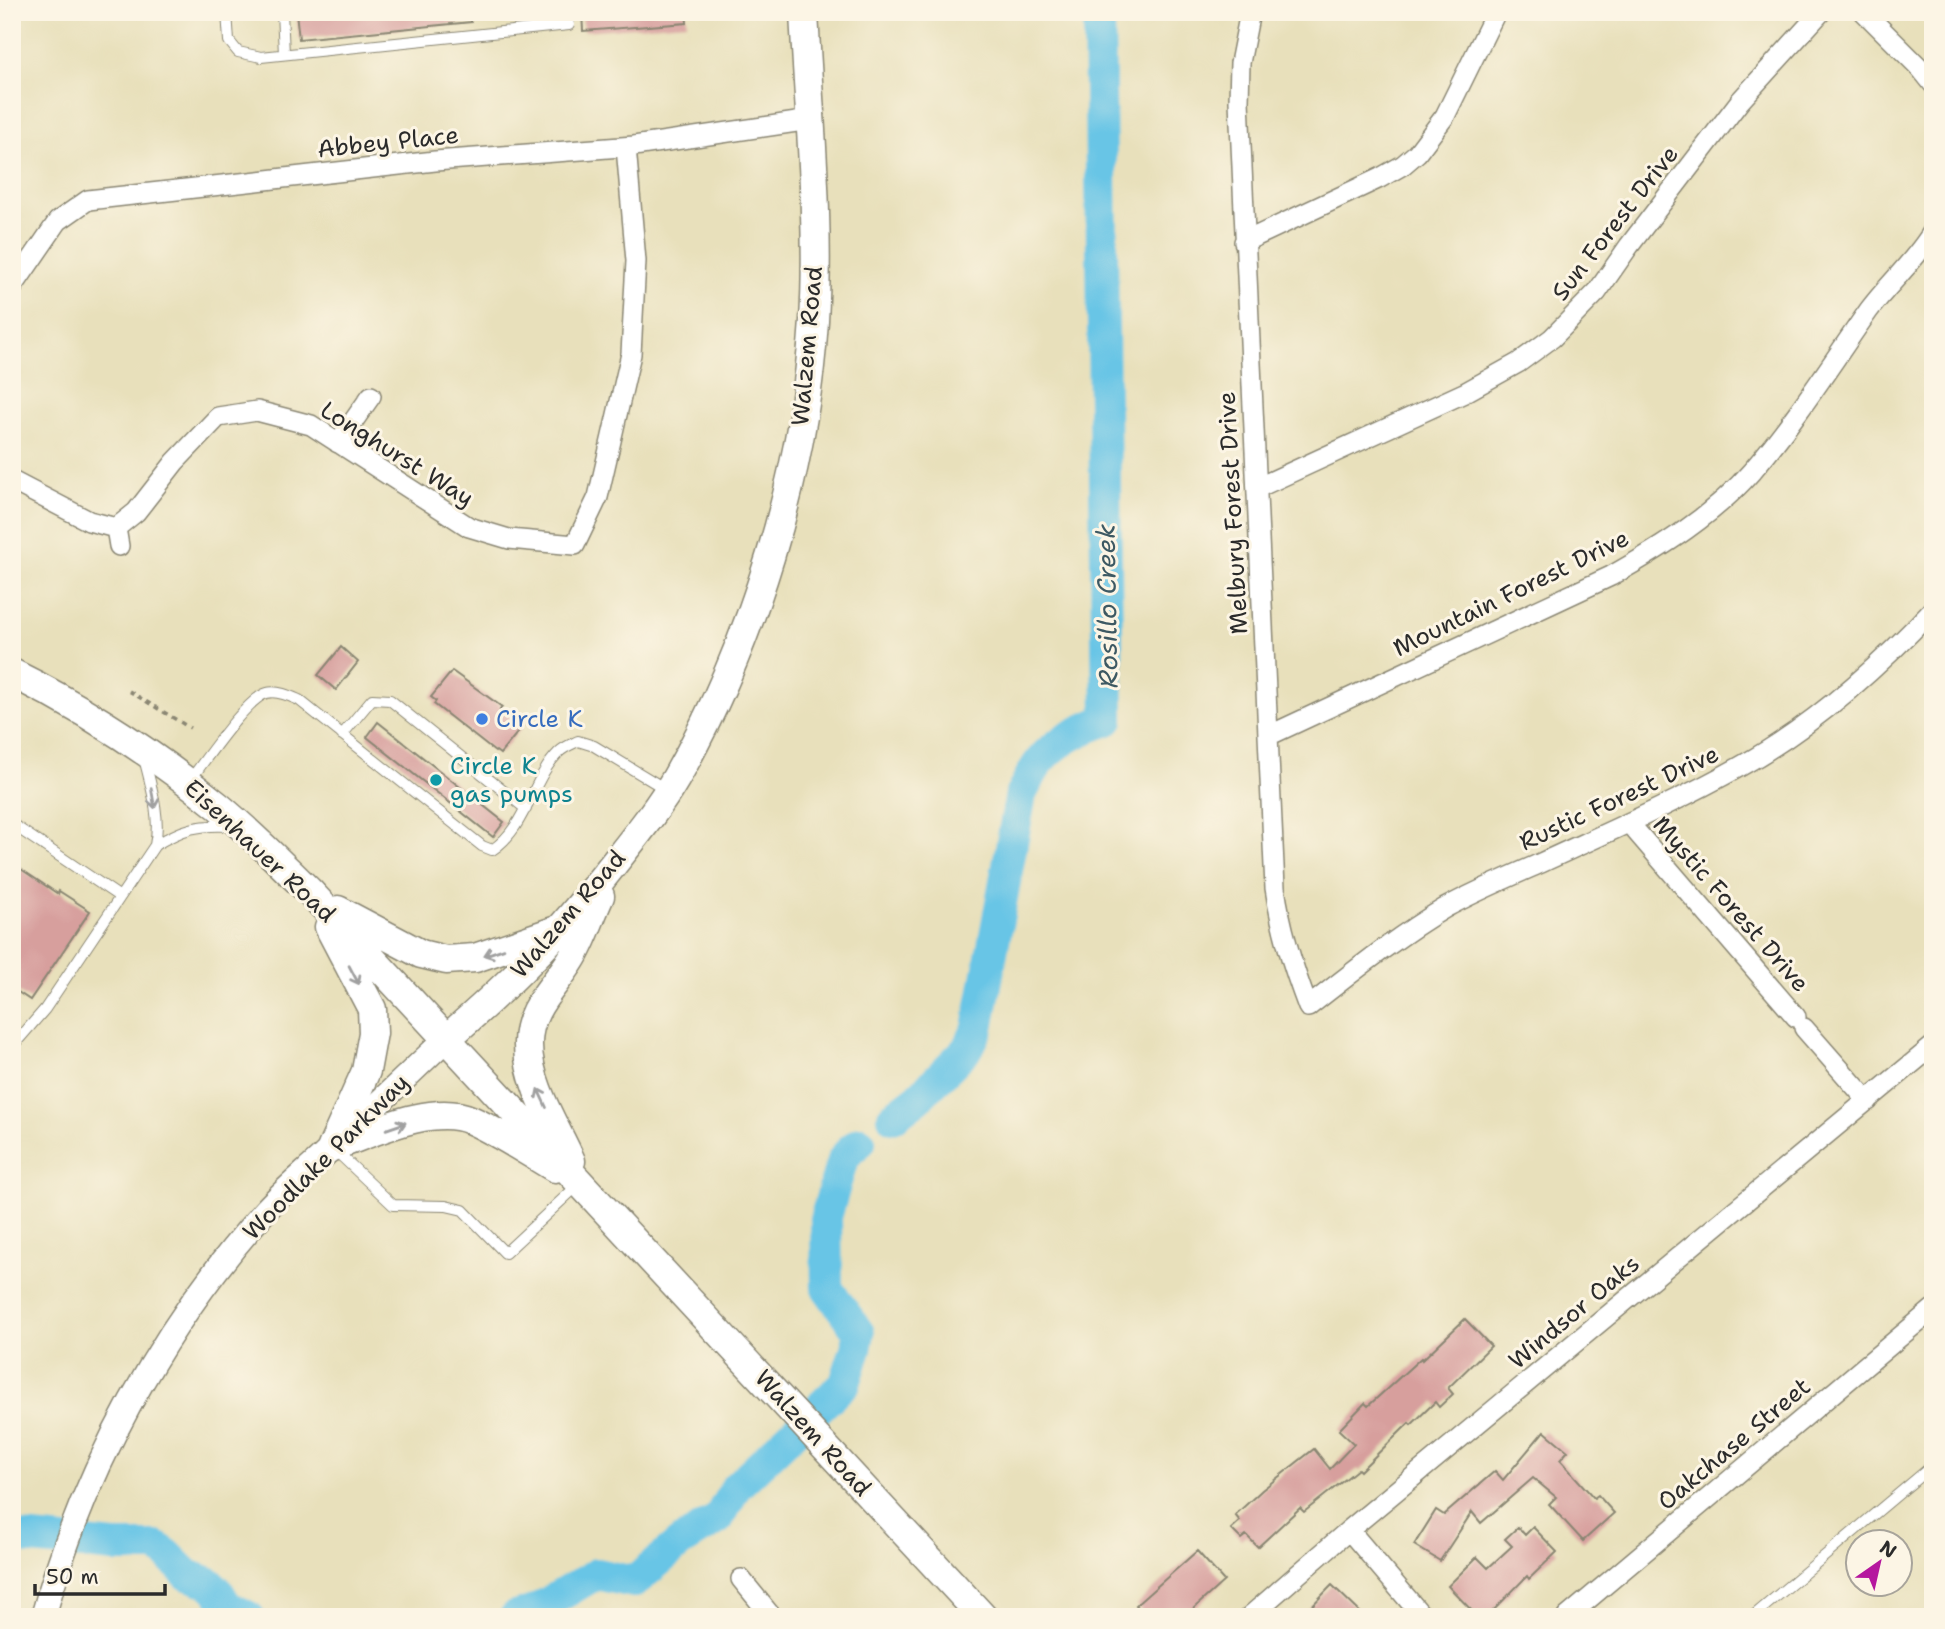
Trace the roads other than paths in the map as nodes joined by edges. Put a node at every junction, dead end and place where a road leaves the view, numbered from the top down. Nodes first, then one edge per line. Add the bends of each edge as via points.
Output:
1 (227, 12) edge
2 (282, 12) edge
3 (567, 12) edge
4 (804, 12) edge
5 (1250, 12) edge
6 (1496, 12) edge
7 (1821, 12) edge
8 (1864, 12) edge
9 (285, 54) junction
10 (1933, 84) edge
11 (810, 120) junction
12 (626, 147) junction
13 (1933, 231) edge
14 (1244, 242) junction
15 (12, 288) edge
16 (371, 396) dead end
17 (338, 443) junction
18 (12, 481) edge
19 (1257, 488) junction
20 (1933, 608) edge
21 (12, 673) edge
22 (342, 735) junction
23 (1268, 736) junction
24 (142, 750) junction
25 (188, 783) junction
26 (667, 790) junction
27 (526, 809) junction
28 (1629, 822) junction
29 (12, 824) edge
30 (241, 827) junction
31 (155, 845) junction
32 (615, 862) junction
33 (312, 893) junction
34 (120, 897) junction
35 (559, 930) junction
36 (1308, 1007) joint
37 (446, 1039) junction
38 (1933, 1046) edge
39 (12, 1047) edge
40 (1868, 1101) junction
41 (332, 1147) junction
42 (581, 1182) junction
43 (1933, 1309) edge
44 (1933, 1465) edge
45 (1349, 1530) junction
46 (741, 1579) dead end
47 (43, 1617) edge
48 (772, 1617) edge
49 (983, 1617) edge
50 (1249, 1617) edge
51 (1423, 1617) edge
52 (1567, 1617) edge
53 (1752, 1617) edge

1 - 9 lane via 229,41 238,52 261,57
2 - 9 lane
3 - 9 lane via 569,26
4 - 11 main road, Walzem Road
5 - 14 street, Melbury Forest Drive via 1238,102
6 - 14 street via 1445,116 1417,153 1380,178
7 - 19 street, Sun Forest Drive via 1740,101 1597,292 1552,338 1464,393
8 - 10 street
11 - 12 street, Abbey Place
11 - 26 main road, Walzem Road via 814,320 804,412 761,588 730,668
12 - 15 street, Abbey Place via 435,161 88,200 58,221
12 - 17 street, Longhurst Way via 636,261 631,354 598,497 575,545 509,539 469,527
13 - 23 street, Mountain Forest Drive via 1751,472 1690,526 1611,576
14 - 19 street, Melbury Forest Drive
16 - 17 street
17 - 18 street, Longhurst Way via 311,425 257,411 218,417 175,462 118,537
19 - 23 street, Melbury Forest Drive
20 - 28 street, Rustic Forest Drive via 1858,682 1793,733 1742,766
21 - 24 main road, Eisenhauer Road
22 - 25 lane via 299,700 266,692 246,707
22 - 27 lane via 372,699 390,700
22 - 27 lane via 482,846 492,850 502,843
23 - 36 street, Melbury Forest Drive via 1275,888 1290,961
24 - 25 main road, Eisenhauer Road
24 -> 31 lane via 153,797
25 - 30 main road, Eisenhauer Road
26 - 27 lane via 578,741 560,751
26 - 32 main road, Walzem Road
28 - 36 street, Rustic Forest Drive via 1447,907 1393,941
28 - 40 street, Mystic Forest Drive
29 - 34 lane
30 - 31 lane via 204,824
30 - 33 main road, Eisenhauer Road
31 - 34 lane
32 - 35 main road, Walzem Road
42 -> 32 main road via 536,1084 527,1042 542,997 571,960
35 -> 33 main road via 475,958 446,960 421,954
33 - 37 main road, Eisenhauer Road
33 -> 41 main road via 372,1009 366,1071
34 - 39 lane via 46,1009
35 - 37 main road, Walzem Road
37 - 41 street, Woodlake Parkway
37 - 42 main road, Walzem Road
38 - 40 street, Windsor Oaks
40 - 45 street, Windsor Oaks
41 -> 42 main road via 423,1116 454,1116 470,1120
41 - 42 lane via 393,1205 463,1210 505,1253
41 - 47 street, Woodlake Parkway via 266,1210 204,1286 147,1375 80,1511
42 - 49 main road, Walzem Road
43 - 52 street, Oakchase Street
44 - 53 lane
45 - 50 street, Windsor Oaks
45 - 51 street
46 - 48 street

